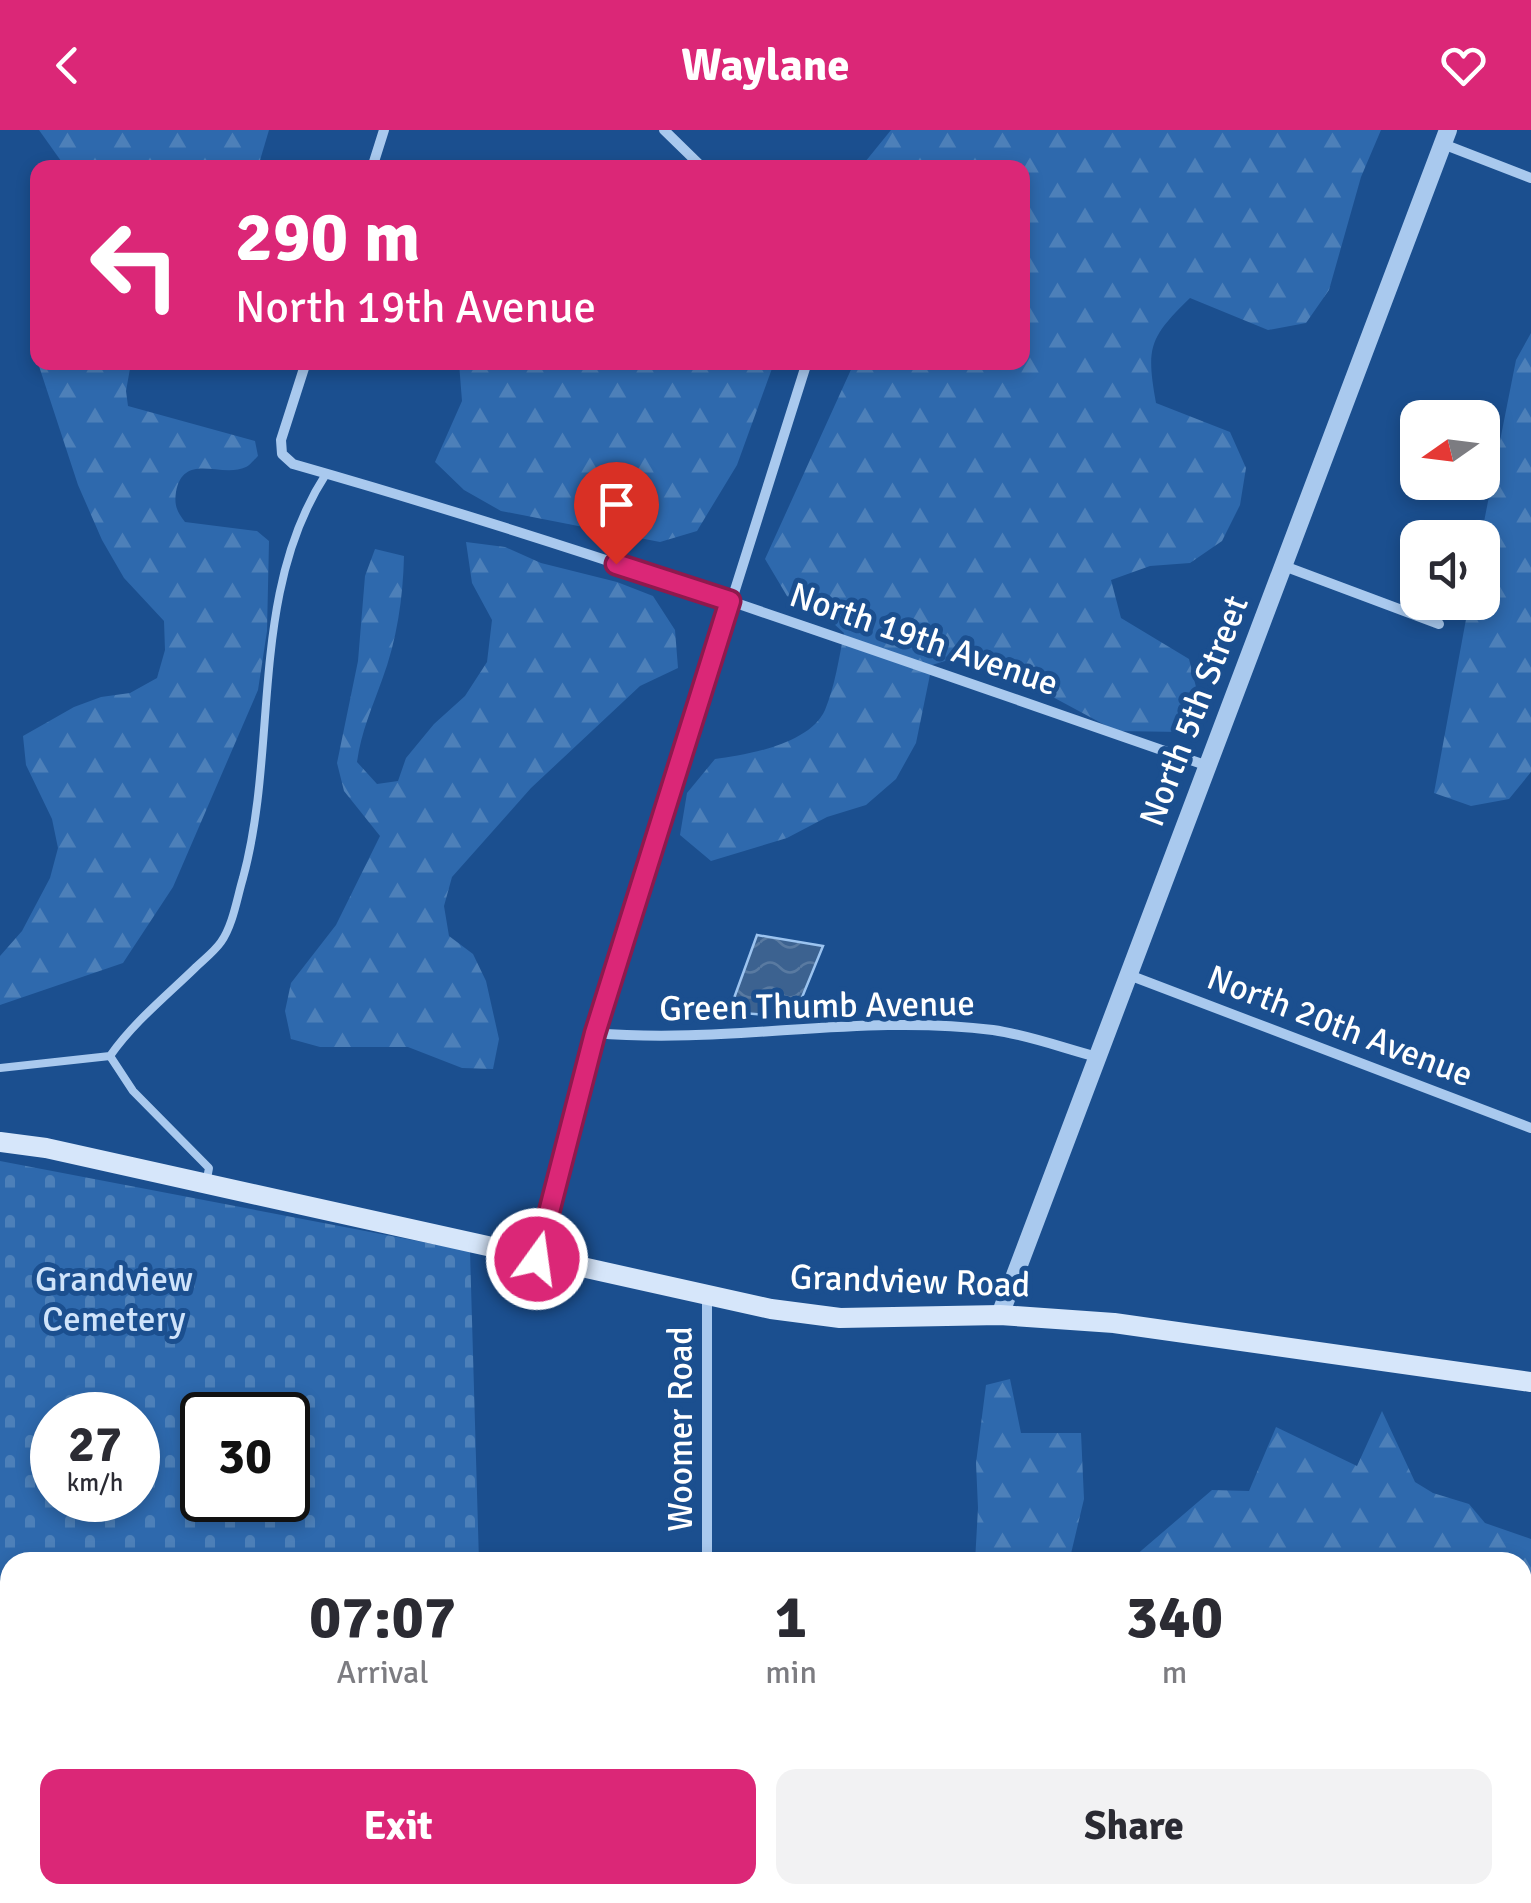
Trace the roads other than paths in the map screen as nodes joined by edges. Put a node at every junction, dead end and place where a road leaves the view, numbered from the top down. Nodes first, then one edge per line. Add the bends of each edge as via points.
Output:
1 (384, 130) edge
2 (664, 130) edge
3 (1445, 137) edge
4 (375, 160) edge
5 (695, 160) edge
6 (1531, 178) edge
7 (303, 370) edge
8 (804, 370) edge
9 (326, 474) junction
10 (1284, 566) junction
11 (730, 601) junction
12 (1439, 624) dead end
13 (1208, 766) junction
14 (1129, 975) junction
15 (595, 1033) junction
16 (110, 1056) junction
17 (1097, 1057) junction
18 (0, 1068) edge
19 (1531, 1128) edge
20 (0, 1142) edge
21 (206, 1184) junction
22 (537, 1259) junction
23 (707, 1296) junction
24 (1000, 1315) junction
25 (1531, 1382) edge
26 (708, 1552) edge

1 - 4 street
2 - 5 street
3 - 6 street
3 - 10 street, North 5th Street
7 - 9 street, North 19th Avenue via 282,454
8 - 11 street
9 - 11 street, North 19th Avenue
9 - 16 lane via 304,508 280,595 270,645 258,817 234,911 221,943
10 - 12 street
10 - 13 street, North 5th Street
11 - 13 street, North 19th Avenue
11 - 15 street
13 - 14 street, North 5th Street
14 - 17 street, North 5th Street
14 - 19 street, North 20th Avenue
15 - 17 street, Green Thumb Avenue via 960,1028
15 - 22 street
16 - 18 lane
16 - 21 lane via 133,1091 208,1168
17 - 24 street, North 5th Street
20 - 21 main road, Grandview Road
21 - 22 main road, Grandview Road
22 - 23 main road, Grandview Road
23 - 24 main road, Grandview Road via 840,1318
23 - 26 street, Woomer Road
24 - 25 main road, Grandview Road via 1114,1323

